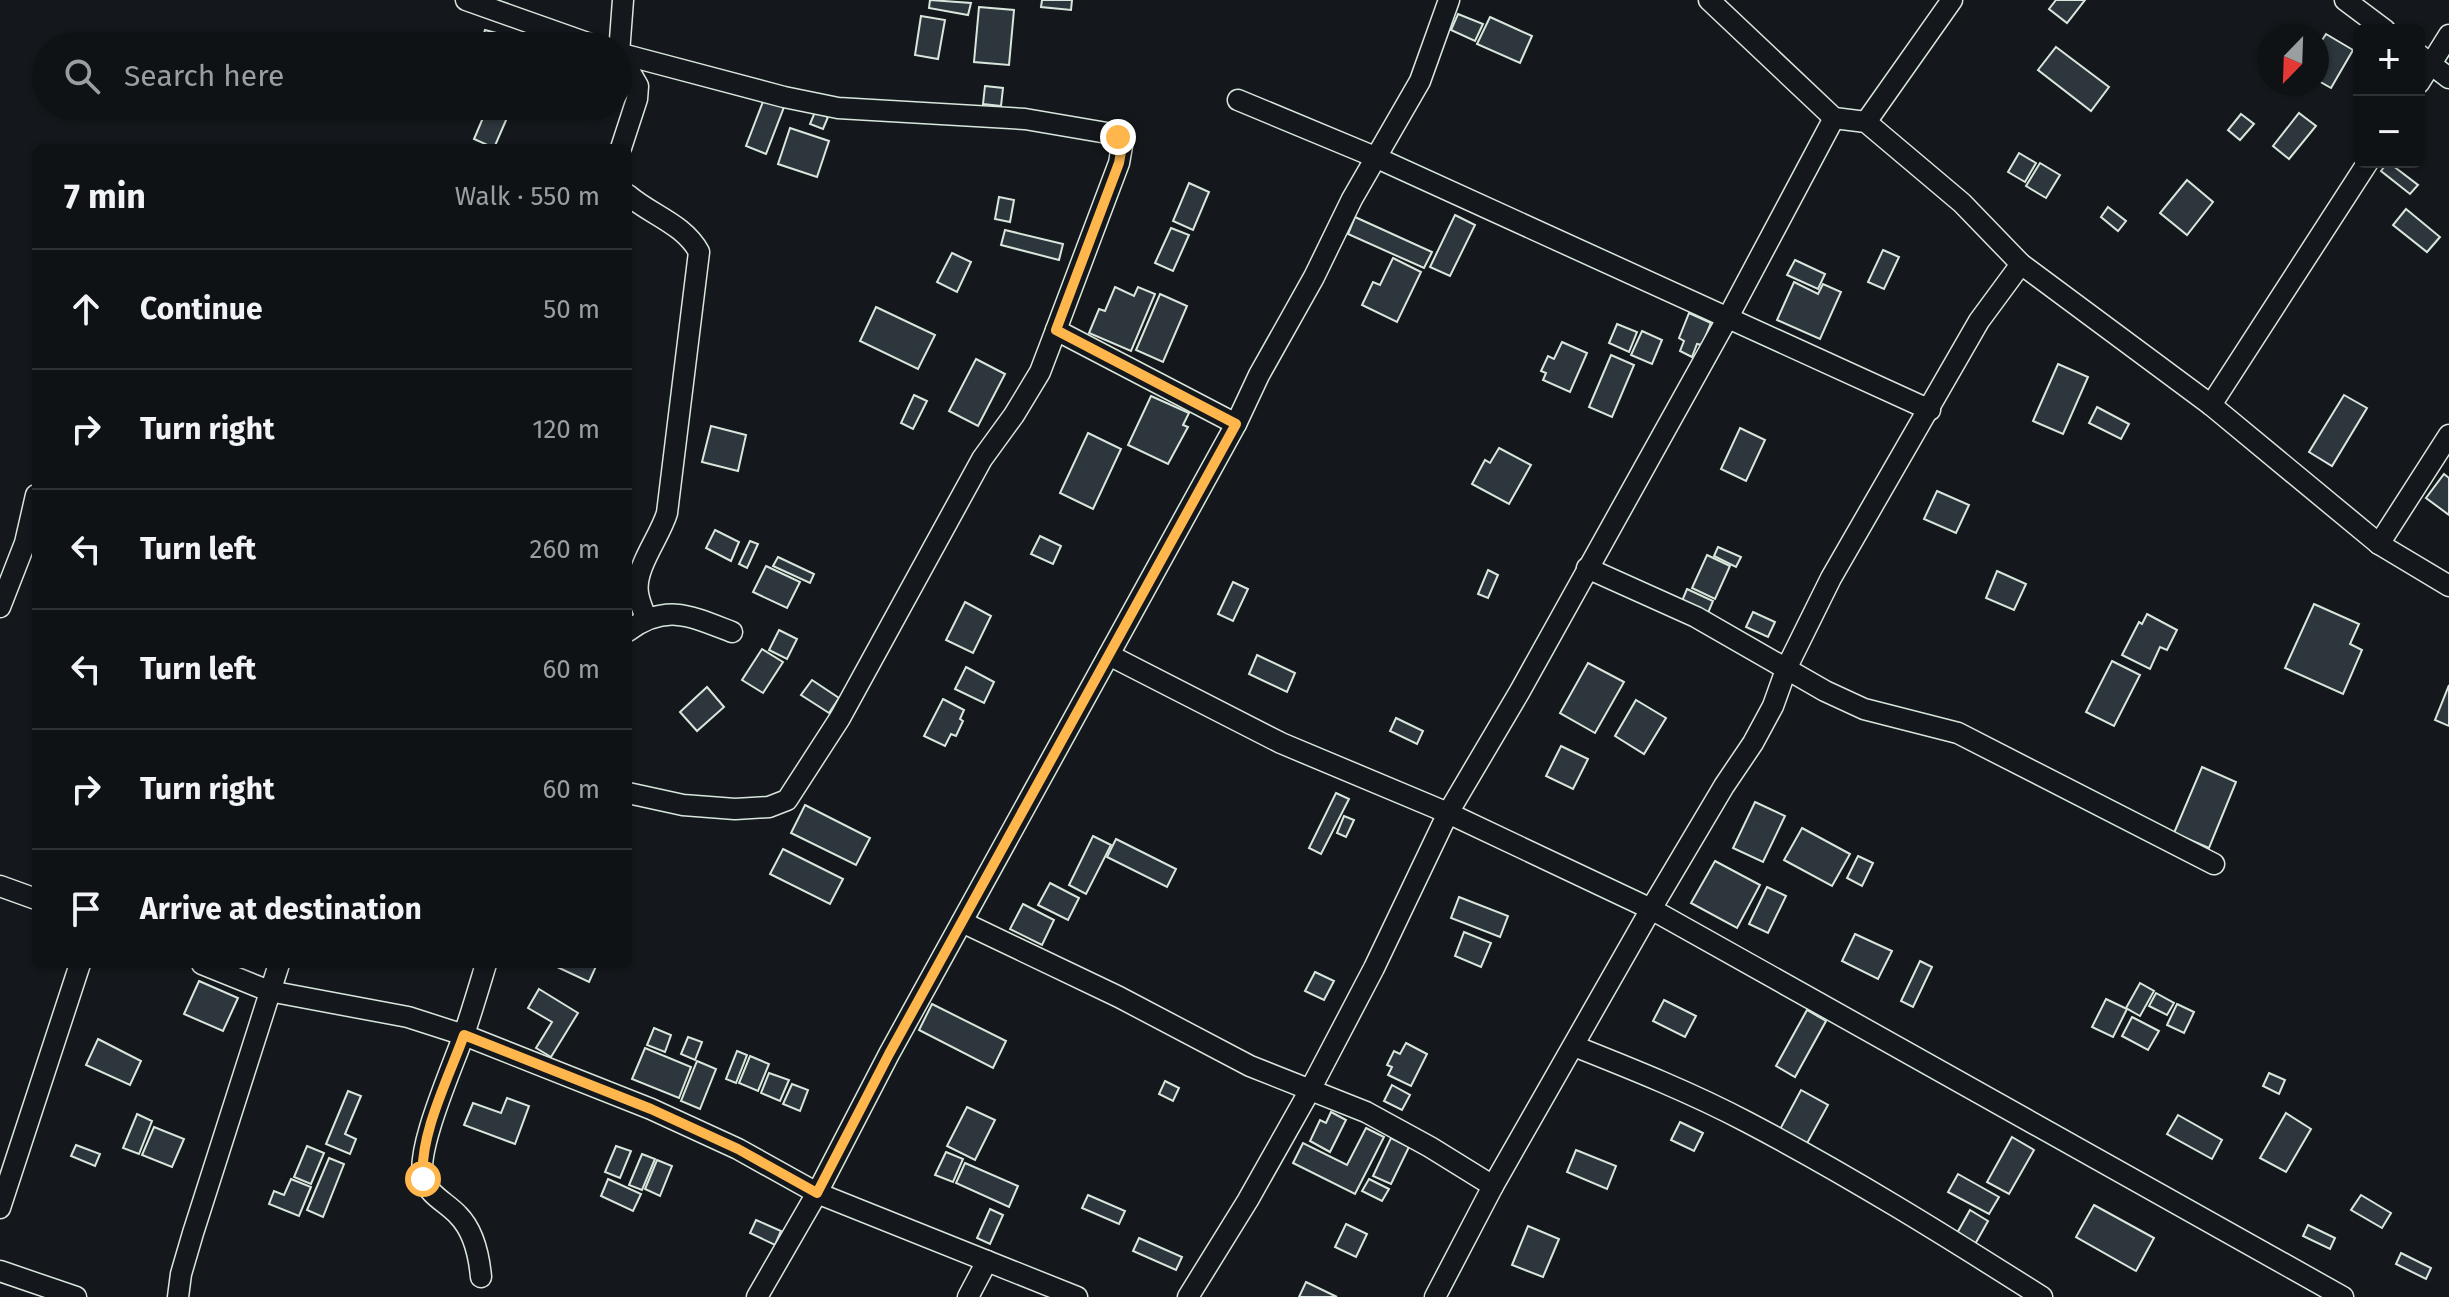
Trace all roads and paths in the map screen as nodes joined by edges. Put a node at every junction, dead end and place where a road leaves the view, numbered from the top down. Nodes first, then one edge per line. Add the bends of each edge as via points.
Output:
1 (466, 0) edge
2 (623, 0) edge
3 (1449, 0) edge
4 (1709, 0) edge
5 (1952, 0) edge
6 (2345, 0) edge
7 (2377, 24) edge
8 (556, 32) edge
9 (620, 32) edge
10 (2449, 35) edge
11 (632, 57) edge
12 (2425, 60) edge
13 (632, 76) edge
14 (2449, 78) edge
15 (1238, 100) dead end
16 (632, 114) edge
17 (1834, 118) junction
18 (630, 120) edge
19 (1866, 122) junction
20 (622, 144) edge
21 (1375, 157) junction
22 (2364, 168) edge
23 (632, 198) edge
24 (2021, 264) junction
25 (1727, 319) junction
26 (1056, 330) junction
27 (2211, 405) junction
28 (1930, 410) junction
29 (1236, 424) junction
30 (2449, 435) edge
31 (32, 512) edge
32 (2379, 544) junction
33 (1587, 568) junction
34 (7, 572) edge
35 (32, 573) edge
36 (2449, 586) edge
37 (0, 607) edge
38 (646, 618) junction
39 (632, 628) edge
40 (732, 632) dead end
41 (1109, 655) junction
42 (1787, 667) junction
43 (632, 794) edge
44 (1448, 813) junction
45 (2214, 864) dead end
46 (0, 886) edge
47 (32, 898) edge
48 (1651, 909) junction
49 (962, 922) junction
50 (79, 968) edge
51 (212, 968) edge
52 (278, 968) edge
53 (485, 968) edge
54 (269, 991) junction
55 (464, 1035) junction
56 (1574, 1046) junction
57 (1310, 1090) junction
58 (1493, 1186) junction
59 (817, 1193) junction
60 (0, 1208) edge
61 (987, 1261) junction
62 (0, 1271) edge
63 (481, 1277) dead end
64 (76, 1297) edge
65 (178, 1297) edge
66 (757, 1297) edge
67 (968, 1297) edge
68 (1077, 1297) edge
69 (1188, 1297) edge
70 (1435, 1297) edge
71 (2042, 1297) edge
72 (2343, 1297) edge

1 - 8 street
2 - 9 street
3 - 21 street via 1420,81
4 - 17 street
5 - 19 street
6 - 7 street
10 - 12 street
11 - 26 street via 838,108 1025,119 1118,137 1119,163
12 - 14 street
13 - 16 street via 638,86
15 - 21 street
17 - 19 street
17 - 25 street
18 - 20 street
19 - 24 street via 1962,203
21 - 25 street
21 - 29 street
22 - 27 street
23 - 38 street via 681,229 699,252 667,513 637,590
24 - 27 street
24 - 28 street via 1979,321
25 - 28 street
25 - 33 street
26 - 29 street
26 - 43 street via 1040,372 982,459 840,718 787,800 735,809
27 - 32 street
28 - 42 street via 1831,578
29 - 41 street
30 - 32 street
31 - 34 street via 25,543
32 - 36 street
33 - 42 street via 1696,617
33 - 44 street
34 - 35 street
34 - 37 street
38 - 39 street
38 - 40 street via 688,615
41 - 44 street via 1281,743
41 - 49 street
42 - 45 street via 1864,709 1958,733
42 - 48 street via 1753,743
44 - 48 street
44 - 57 street
46 - 47 street
48 - 56 street
48 - 72 street
49 - 57 street via 1250,1066
49 - 59 street
50 - 60 street
51 - 54 street
52 - 54 street
53 - 55 street
54 - 55 street via 408,1017
54 - 65 street
55 - 59 street via 651,1109
55 - 63 street via 432,1124 423,1179 469,1229
56 - 58 street
56 - 71 street via 1747,1121
57 - 58 street via 1366,1112
57 - 69 street
58 - 70 street
59 - 61 street
59 - 66 street
61 - 67 street
61 - 68 street
62 - 64 street

